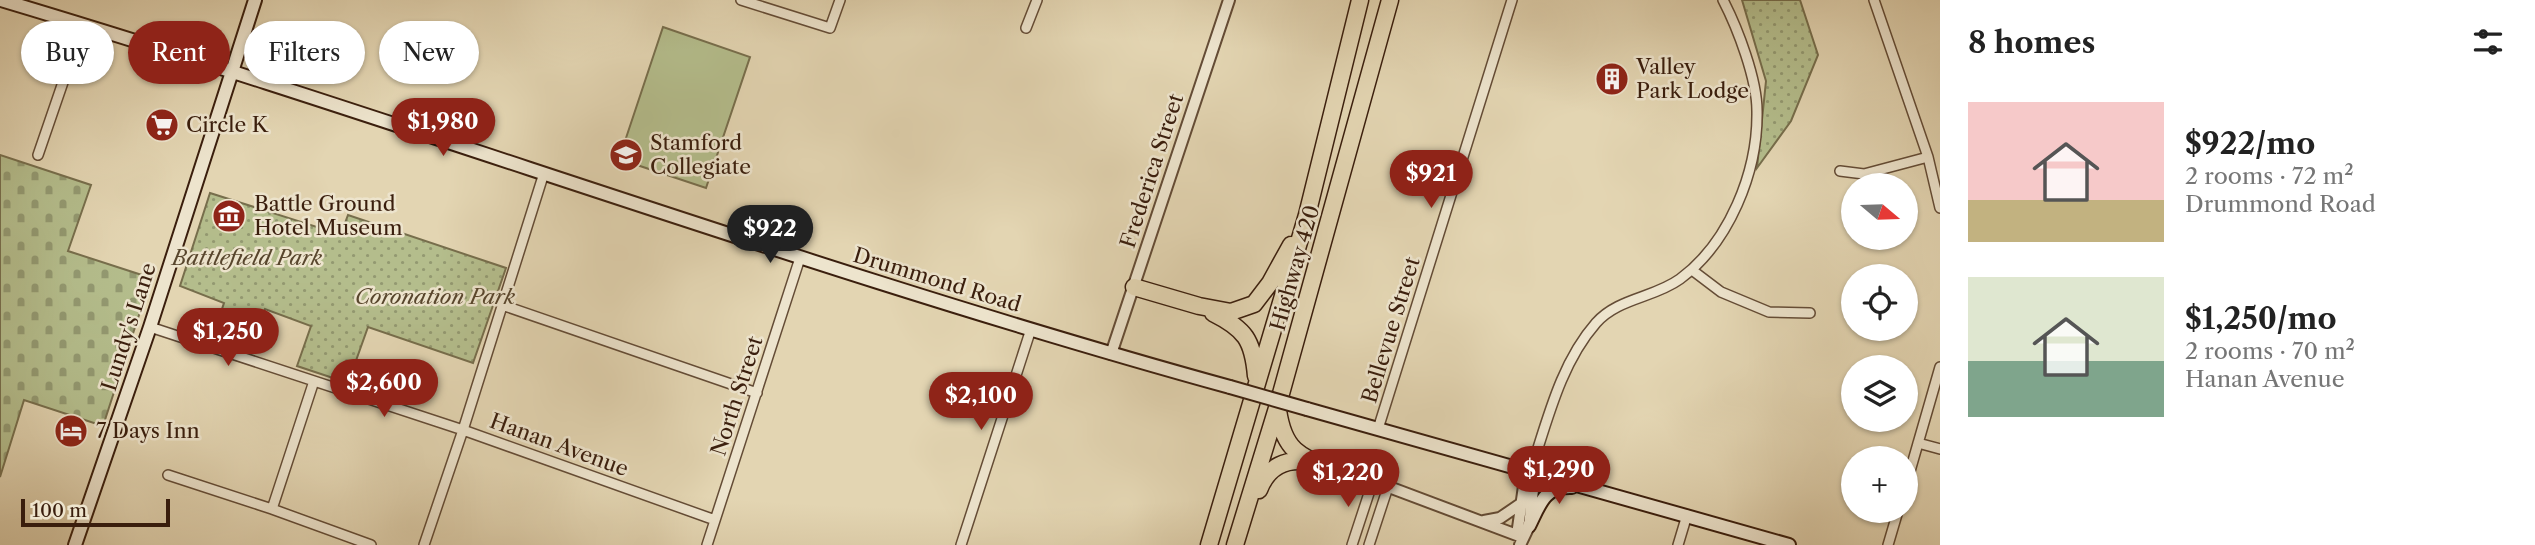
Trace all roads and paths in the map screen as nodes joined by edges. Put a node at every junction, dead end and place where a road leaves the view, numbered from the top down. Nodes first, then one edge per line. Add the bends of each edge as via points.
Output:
1 (1, 0) edge
2 (255, 0) edge
3 (741, 0) edge
4 (840, 0) edge
5 (1037, 0) edge
6 (1229, 0) edge
7 (1360, 0) edge
8 (1390, 0) edge
9 (1512, 0) edge
10 (1723, 0) edge
11 (1874, 0) edge
12 (73, 21) edge
13 (1026, 28) dead end
14 (114, 34) edge
15 (231, 71) junction
16 (62, 84) edge
17 (38, 155) dead end
18 (1928, 157) junction
19 (1840, 171) dead end
20 (544, 173) junction
21 (1940, 208) edge
22 (1307, 215) junction
23 (800, 258) junction
24 (1692, 270) junction
25 (1134, 287) junction
26 (502, 305) junction
27 (1199, 306) junction
28 (1810, 313) dead end
29 (150, 327) junction
30 (1031, 329) junction
31 (1111, 354) junction
32 (1940, 367) edge
33 (314, 381) junction
34 (1257, 387) junction
35 (757, 393) junction
36 (1277, 408) junction
37 (1378, 429) junction
38 (463, 430) junction
39 (1918, 443) junction
40 (1917, 446) edge
41 (1940, 449) edge
42 (1321, 464) junction
43 (1530, 473) junction
44 (168, 475) dead end
45 (1380, 484) junction
46 (1593, 490) junction
47 (1522, 503) junction
48 (272, 509) junction
49 (1687, 515) junction
50 (1471, 518) junction
51 (715, 520) junction
52 (1242, 523) junction
53 (1894, 523) edge
54 (1524, 536) edge
55 (75, 545) edge
56 (371, 545) edge
57 (424, 545) edge
58 (707, 545) edge
59 (961, 545) edge
60 (1209, 545) edge
61 (1235, 545) edge
62 (1352, 545) edge
63 (1369, 545) edge
64 (1678, 545) edge
65 (1789, 545) edge
66 (1888, 545) edge

1 - 12 main road, Drummond Road
2 - 15 main road, Lundy's Lane
3 - 4 street via 830,27
5 - 13 street
6 - 25 street, Frederica Street
7 - 22 highway, Highway 420
8 - 36 highway, Highway 420
9 - 37 street, Bellevue Street
10 - 24 street via 1756,92 1757,129 1730,221
11 - 18 street
14 - 15 main road, Drummond Road
15 - 20 main road, Drummond Road
15 - 29 main road, Lundy's Lane
16 - 17 street
18 - 19 street via 1864,174
18 - 21 street
20 - 23 main road, Drummond Road
20 - 26 street
22 - 27 highway via 1254,304 1231,312
22 - 34 highway, Highway 420
23 - 30 main road, Drummond Road
23 - 35 street, North Street
24 - 28 street via 1721,292 1769,312
24 - 43 street via 1677,282 1619,306 1598,320 1578,344
25 - 27 highway
25 - 31 street, Frederica Street
26 - 35 street
26 - 38 street
27 - 34 highway via 1246,334
29 - 33 street, Hanan Avenue
29 - 55 main road, Lundy's Lane
30 - 31 main road, Drummond Road
30 - 59 street
31 - 37 main road, Drummond Road, bridge
32 - 39 street
33 - 38 street, Hanan Avenue
33 - 48 street
34 - 60 highway, Highway 420
35 - 51 street, North Street
36 - 42 highway via 1280,425 1295,450
36 - 52 highway, Highway 420
37 - 43 main road, Drummond Road
38 - 51 street, Hanan Avenue
38 - 57 street
39 - 40 street
39 - 41 street
42 - 45 highway
42 - 52 highway via 1288,461 1269,471
43 - 46 main road, Drummond Road
43 - 47 street
43 - 54 street via 1534,481
44 - 48 street
45 - 50 street
45 - 62 street
45 - 63 street
46 - 49 main road, Drummond Road
46 - 54 main road via 1561,487 1551,491
47 - 50 street via 1496,520
47 - 54 street via 1518,528
48 - 56 street
49 - 64 street
49 - 65 main road, Drummond Road
50 - 54 street
51 - 58 street, North Street
52 - 61 highway, Highway 420
53 - 66 street

